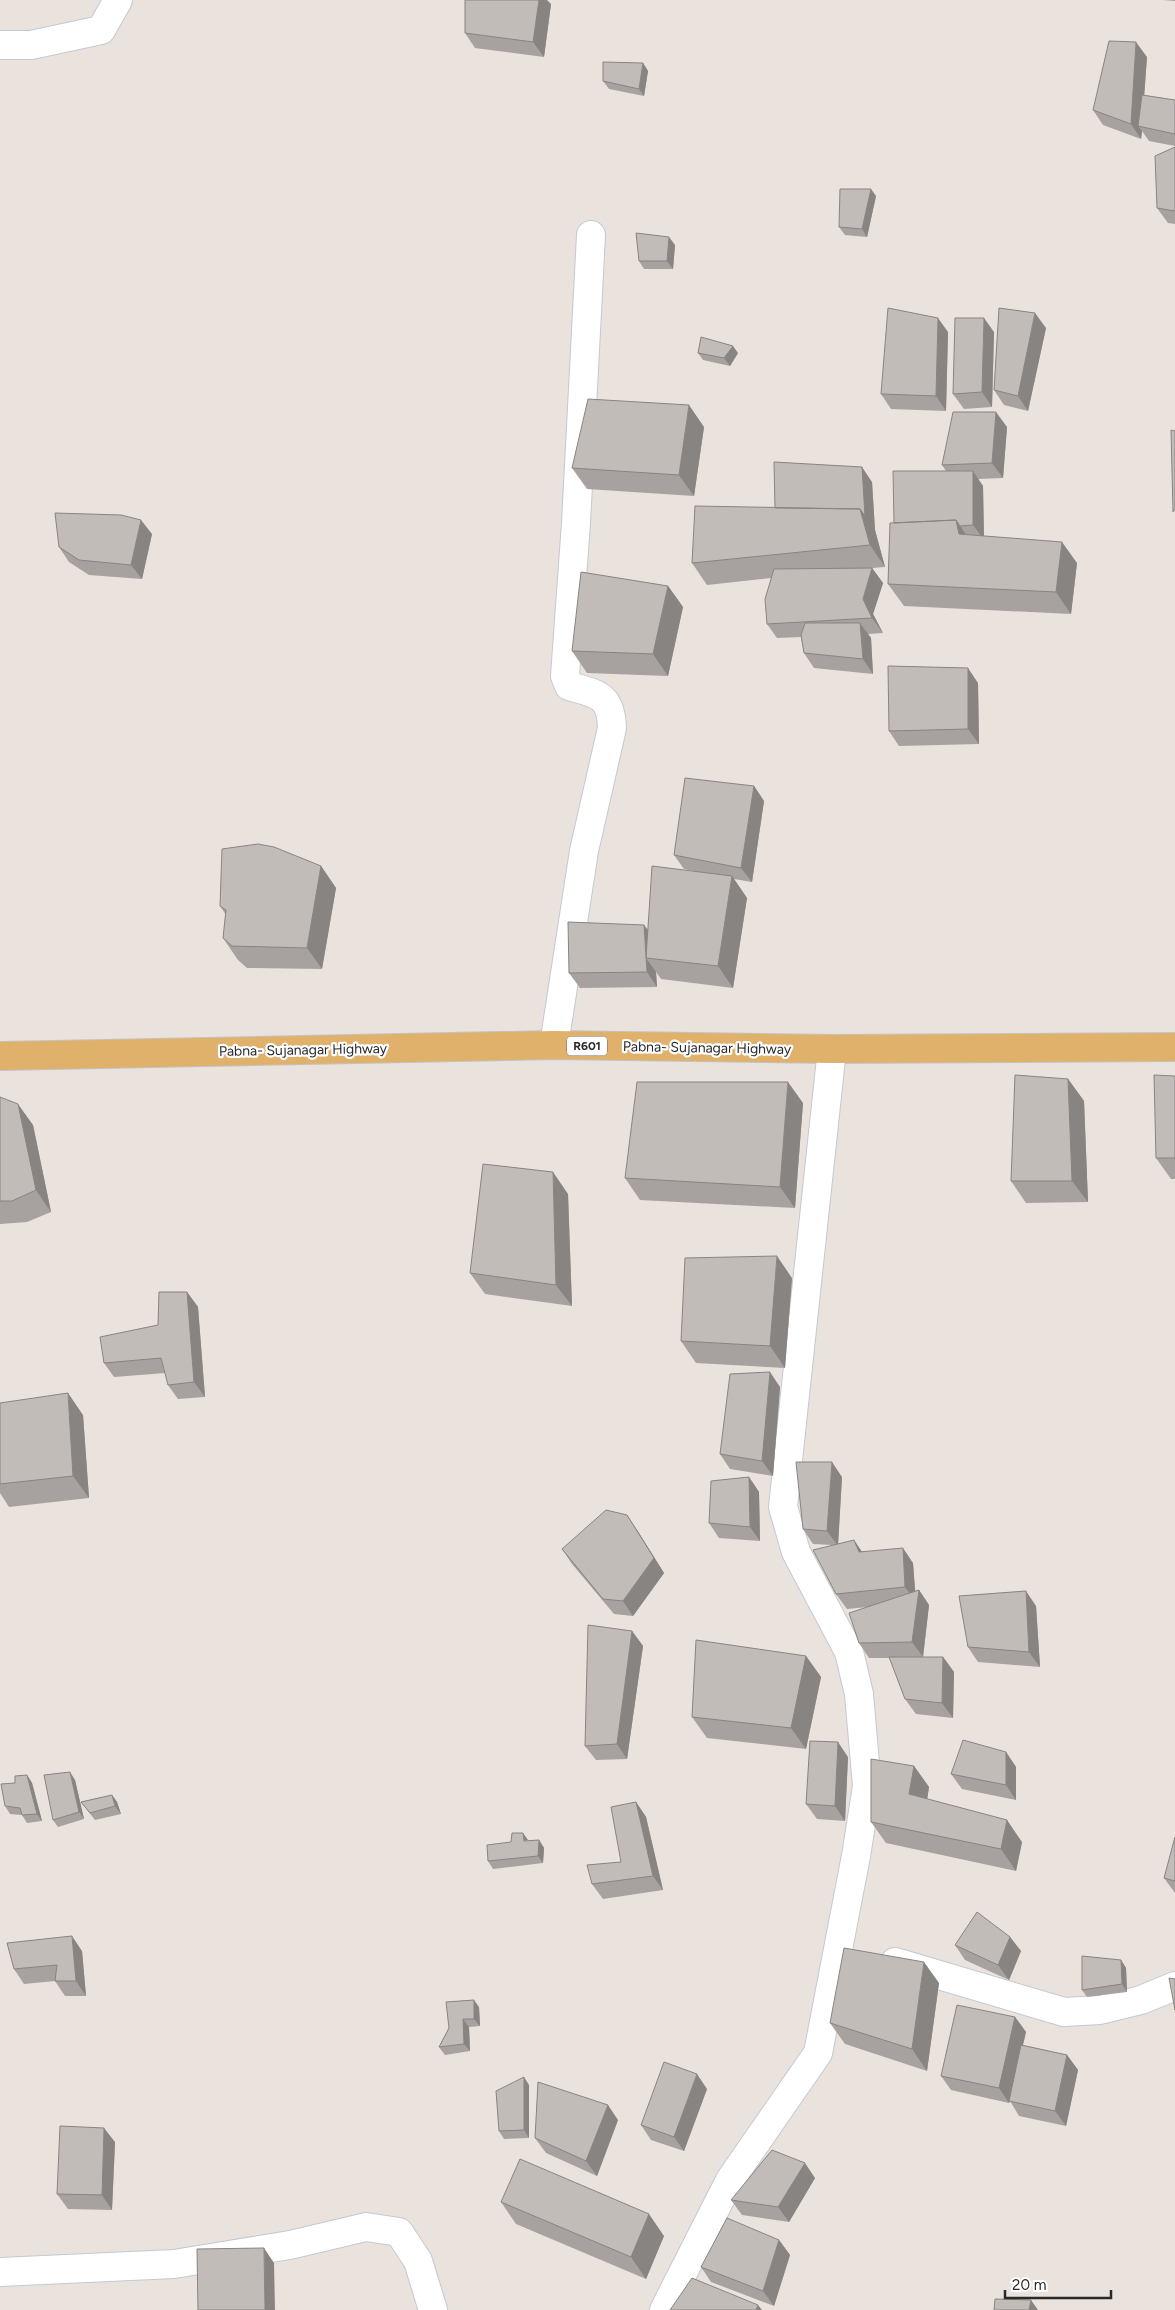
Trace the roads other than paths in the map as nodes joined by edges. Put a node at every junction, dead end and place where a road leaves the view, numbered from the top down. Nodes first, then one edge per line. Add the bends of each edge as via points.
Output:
1 (118, 0) edge
2 (0, 45) edge
3 (591, 235) dead end
4 (554, 1046) junction
5 (1175, 1047) edge
6 (832, 1050) junction
7 (0, 1056) edge
8 (839, 1946) junction
9 (1175, 1986) edge
10 (0, 2272) edge
11 (433, 2310) edge
12 (664, 2310) edge

1 - 2 street via 101,30 31,44
3 - 4 street via 576,523 564,676 569,686 605,699 611,709 612,728 584,851
4 - 6 main road, Pabna- Sujanagar Highway / R601
4 - 7 main road, Pabna- Sujanagar Highway / R601
5 - 6 main road, Pabna- Sujanagar Highway / R601
6 - 8 street via 783,1507 796,1552 849,1652 859,1694 867,1786
8 - 9 street via 1064,2012 1100,2010 1141,2000
8 - 12 street via 818,2053 730,2180
10 - 11 street via 174,2264 290,2245 366,2228 399,2232 418,2261

